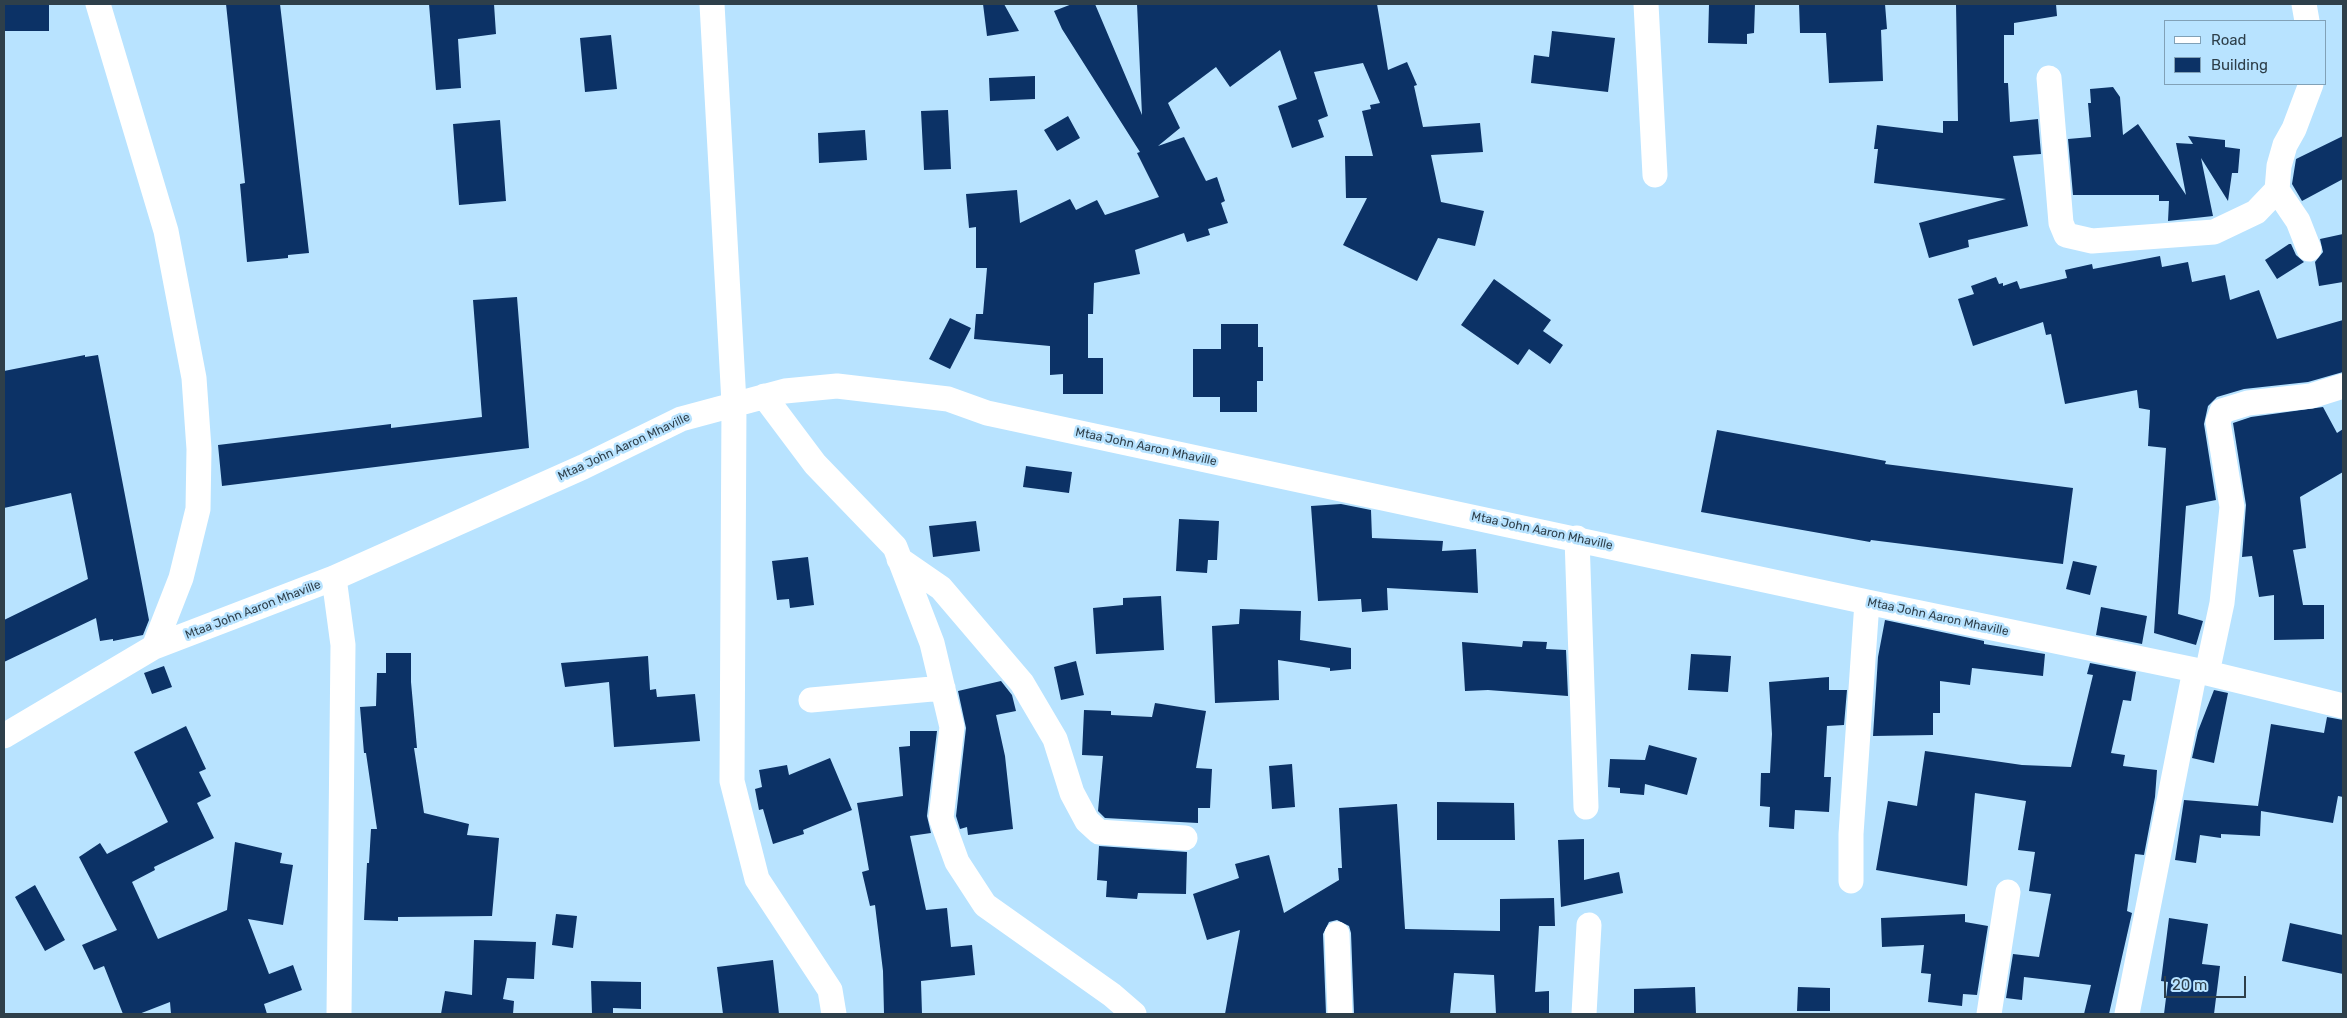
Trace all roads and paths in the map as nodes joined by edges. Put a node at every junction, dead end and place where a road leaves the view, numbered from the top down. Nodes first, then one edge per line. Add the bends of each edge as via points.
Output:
1 (98, 4) edge
2 (712, 4) edge
3 (1646, 4) edge
4 (2304, 4) edge
5 (2307, 20) edge
6 (2049, 78) dead end
7 (2311, 85) edge
8 (1655, 175) dead end
9 (2277, 190) junction
10 (2308, 249) dead end
11 (2343, 386) edge
12 (764, 396) junction
13 (734, 403) junction
14 (1576, 538) junction
15 (900, 559) junction
16 (334, 578) junction
17 (1867, 602) junction
18 (154, 648) junction
19 (2201, 671) junction
20 (943, 688) junction
21 (811, 700) dead end
22 (2343, 706) edge
23 (4, 736) edge
24 (1586, 807) dead end
25 (1184, 838) dead end
26 (1851, 881) dead end
27 (2008, 892) dead end
28 (1589, 925) dead end
29 (1337, 934) dead end
30 (339, 1014) edge
31 (834, 1014) edge
32 (1134, 1014) edge
33 (1340, 1014) edge
34 (1584, 1014) edge
35 (1989, 1014) edge
36 (2127, 1014) edge

1 - 18 street via 166,231 194,378 200,449 198,510 181,578
2 - 13 street
3 - 8 street
4 - 5 street
6 - 9 street via 2060,223 2066,235 2092,242 2214,232 2256,212
7 - 9 street via 2285,145
9 - 10 street via 2298,220
11 - 19 street via 2311,396 2248,403 2220,414 2218,422 2232,507 2222,603
12 - 13 street, Mtaa John Aaron Mhaville
12 - 14 street, Mtaa John Aaron Mhaville via 785,390 837,386 948,399 987,413
12 - 15 street via 815,464 895,547
13 - 16 street, Mtaa John Aaron Mhaville via 681,418 583,467
13 - 31 street via 732,781 757,879 830,990
14 - 17 street, Mtaa John Aaron Mhaville
14 - 24 street
15 - 20 street via 932,643
15 - 25 street via 941,588 1022,684 1055,739 1072,793 1087,821 1099,832
16 - 18 street, Mtaa John Aaron Mhaville
16 - 30 street via 343,645
17 - 19 street, Mtaa John Aaron Mhaville
17 - 26 street via 1851,834
18 - 23 street, Mtaa John Aaron Mhaville
19 - 22 street, Mtaa John Aaron Mhaville
19 - 36 street
20 - 21 street
20 - 32 street via 952,727 941,818 957,862 985,905
27 - 35 street
28 - 34 street
29 - 33 street

